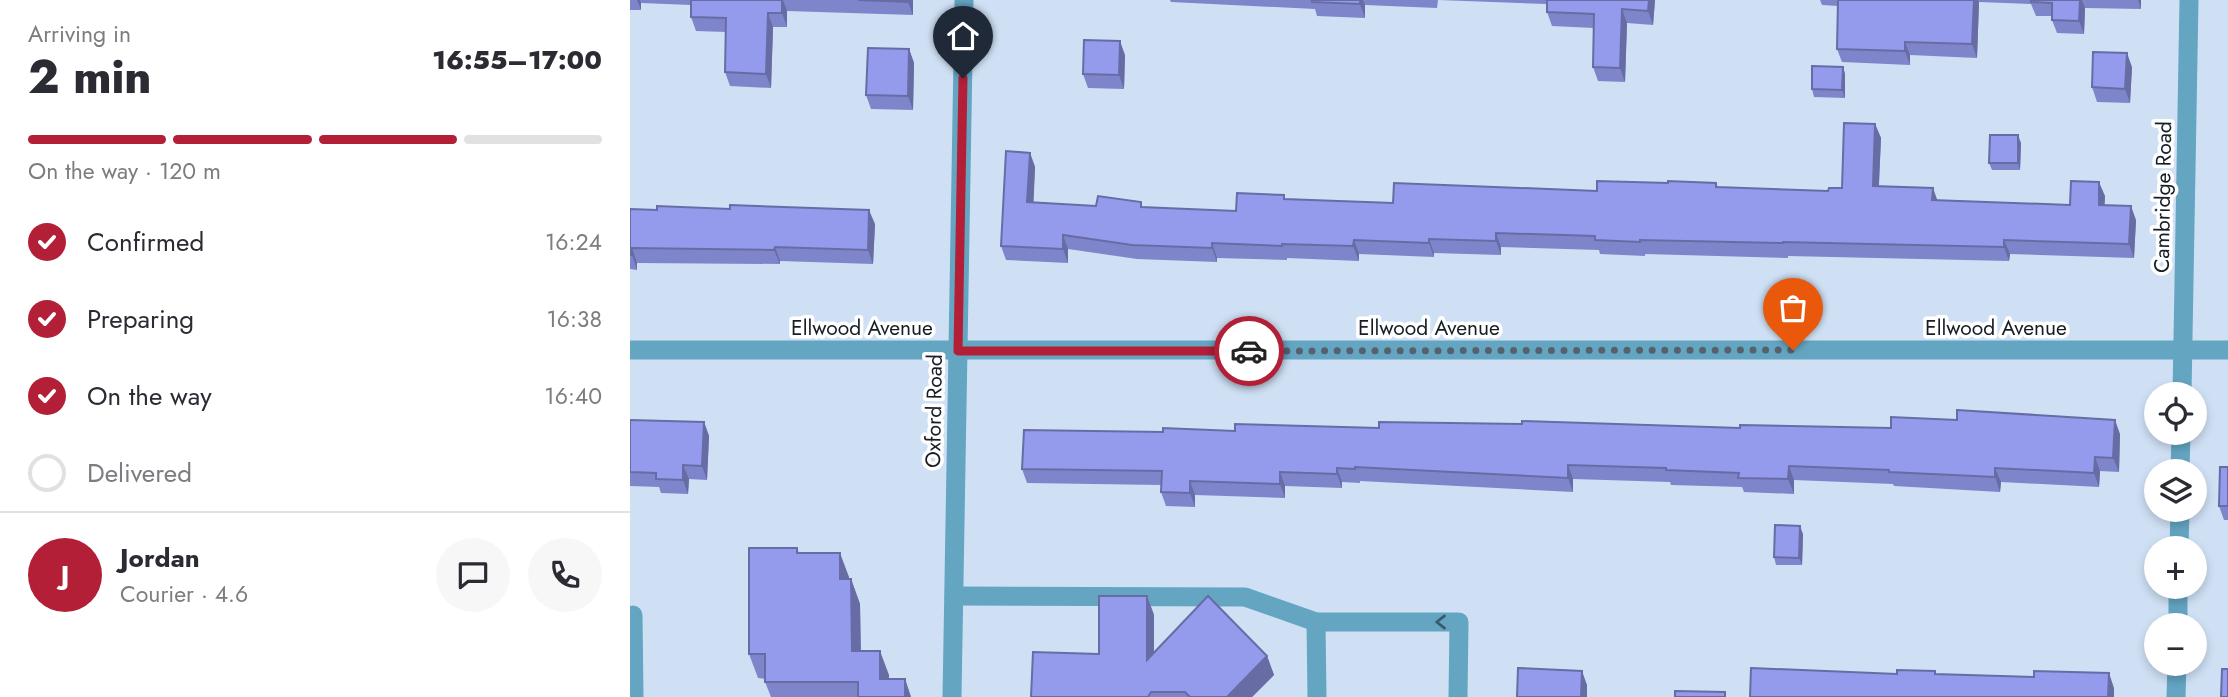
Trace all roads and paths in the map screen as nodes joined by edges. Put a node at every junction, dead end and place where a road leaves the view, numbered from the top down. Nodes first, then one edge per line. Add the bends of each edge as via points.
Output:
1 (964, 0) edge
2 (2189, 0) edge
3 (630, 350) edge
4 (2183, 350) junction
5 (2228, 350) edge
6 (958, 351) junction
7 (2182, 382) edge
8 (954, 596) junction
9 (633, 615) dead end
10 (1316, 622) junction
11 (2177, 676) edge
12 (634, 697) edge
13 (952, 697) edge
14 (1317, 697) edge
15 (1458, 697) edge
16 (2176, 697) edge

1 - 6 street, Oxford Road
2 - 4 street, Cambridge Road
3 - 6 street, Ellwood Avenue
4 - 5 street, Ellwood Avenue
4 - 6 street, Ellwood Avenue
4 - 7 street, Cambridge Road
6 - 8 street, Oxford Road
8 - 10 street via 1245,597
8 - 13 street, Oxford Road
9 - 12 street
10 - 14 street
15 -> 10 street via 1459,622
11 - 16 street

